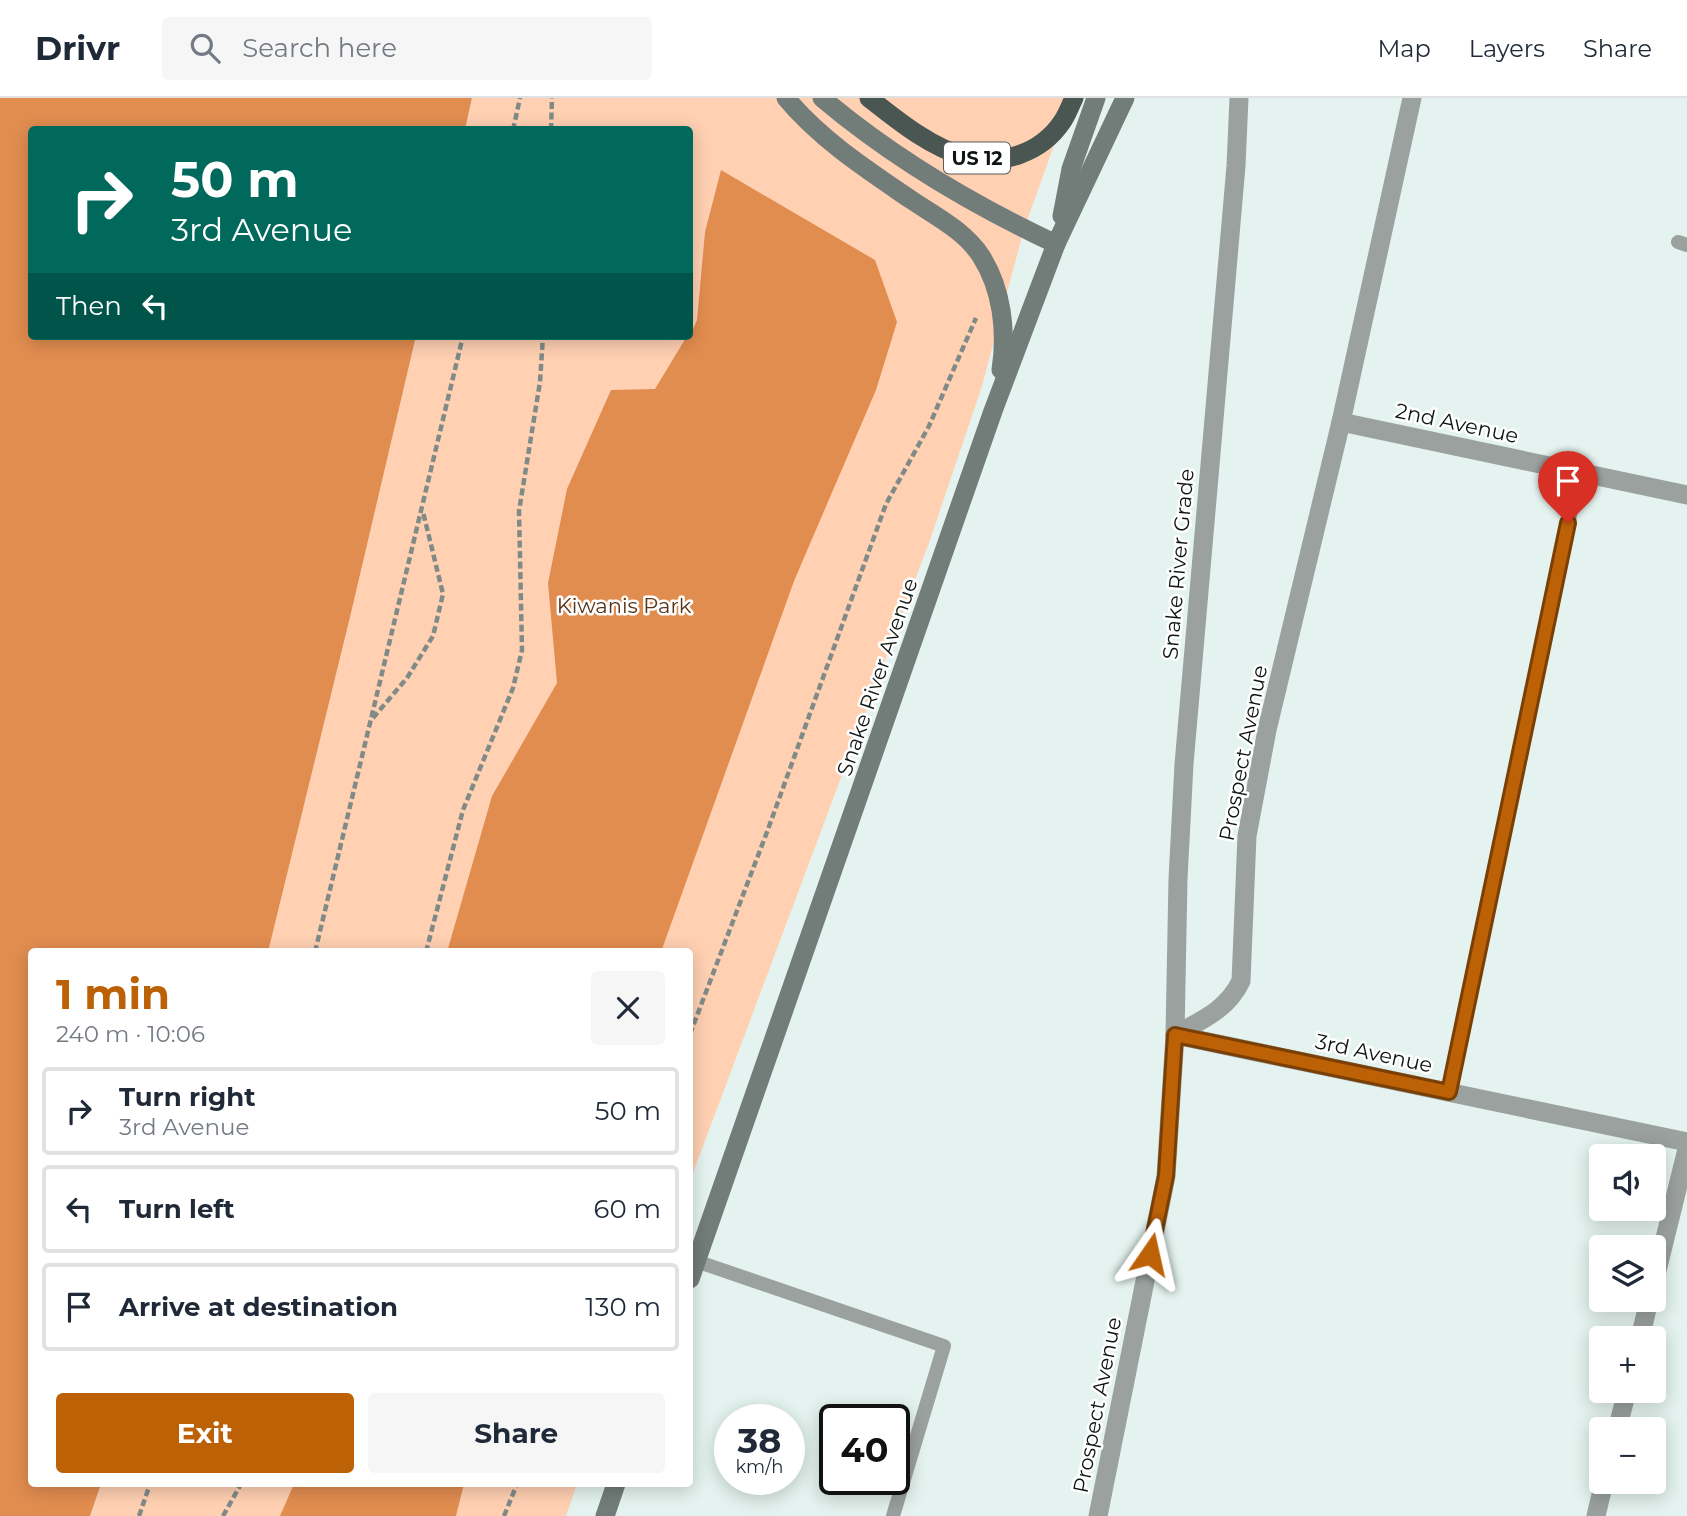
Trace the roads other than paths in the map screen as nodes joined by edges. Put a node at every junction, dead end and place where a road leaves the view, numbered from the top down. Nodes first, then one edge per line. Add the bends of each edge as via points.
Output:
1 (786, 98) edge
2 (822, 98) edge
3 (869, 98) edge
4 (1074, 98) edge
5 (1096, 98) edge
6 (1125, 98) edge
7 (1239, 98) edge
8 (1412, 98) edge
9 (1056, 244) junction
10 (993, 411) junction
11 (1341, 422) junction
12 (1579, 472) junction
13 (1687, 495) edge
14 (1175, 1035) junction
15 (1449, 1092) junction
16 (1687, 1142) edge
17 (1687, 1149) edge
18 (1666, 1235) edge
19 (693, 1270) edge
20 (615, 1487) edge
21 (1601, 1494) edge
22 (605, 1516) edge
23 (893, 1516) edge
24 (1098, 1516) edge
25 (1595, 1516) edge

1 - 10 main road via 824,137 957,229 981,256 993,280 1002,318 1003,357
2 - 9 main road via 937,181
3 - 4 highway, US 12 via 946,148 966,157 995,159 1040,145 1061,123
5 - 9 main road via 1071,169
6 - 9 main road, Snake River Avenue
7 - 14 street, Snake River Grade via 1184,764
8 - 11 street, Prospect Avenue
9 - 10 main road, Snake River Avenue
10 - 19 main road, Snake River Avenue
11 - 12 street, 2nd Avenue
11 - 14 street, Prospect Avenue via 1267,730 1247,836 1241,981 1218,1012
12 - 13 street, 2nd Avenue
12 - 15 lane
14 - 15 street, 3rd Avenue
14 - 24 street, Prospect Avenue via 1166,1176
15 - 16 street, 3rd Avenue
17 - 18 street
19 - 23 lane via 944,1346
20 - 22 main road
21 - 25 street

